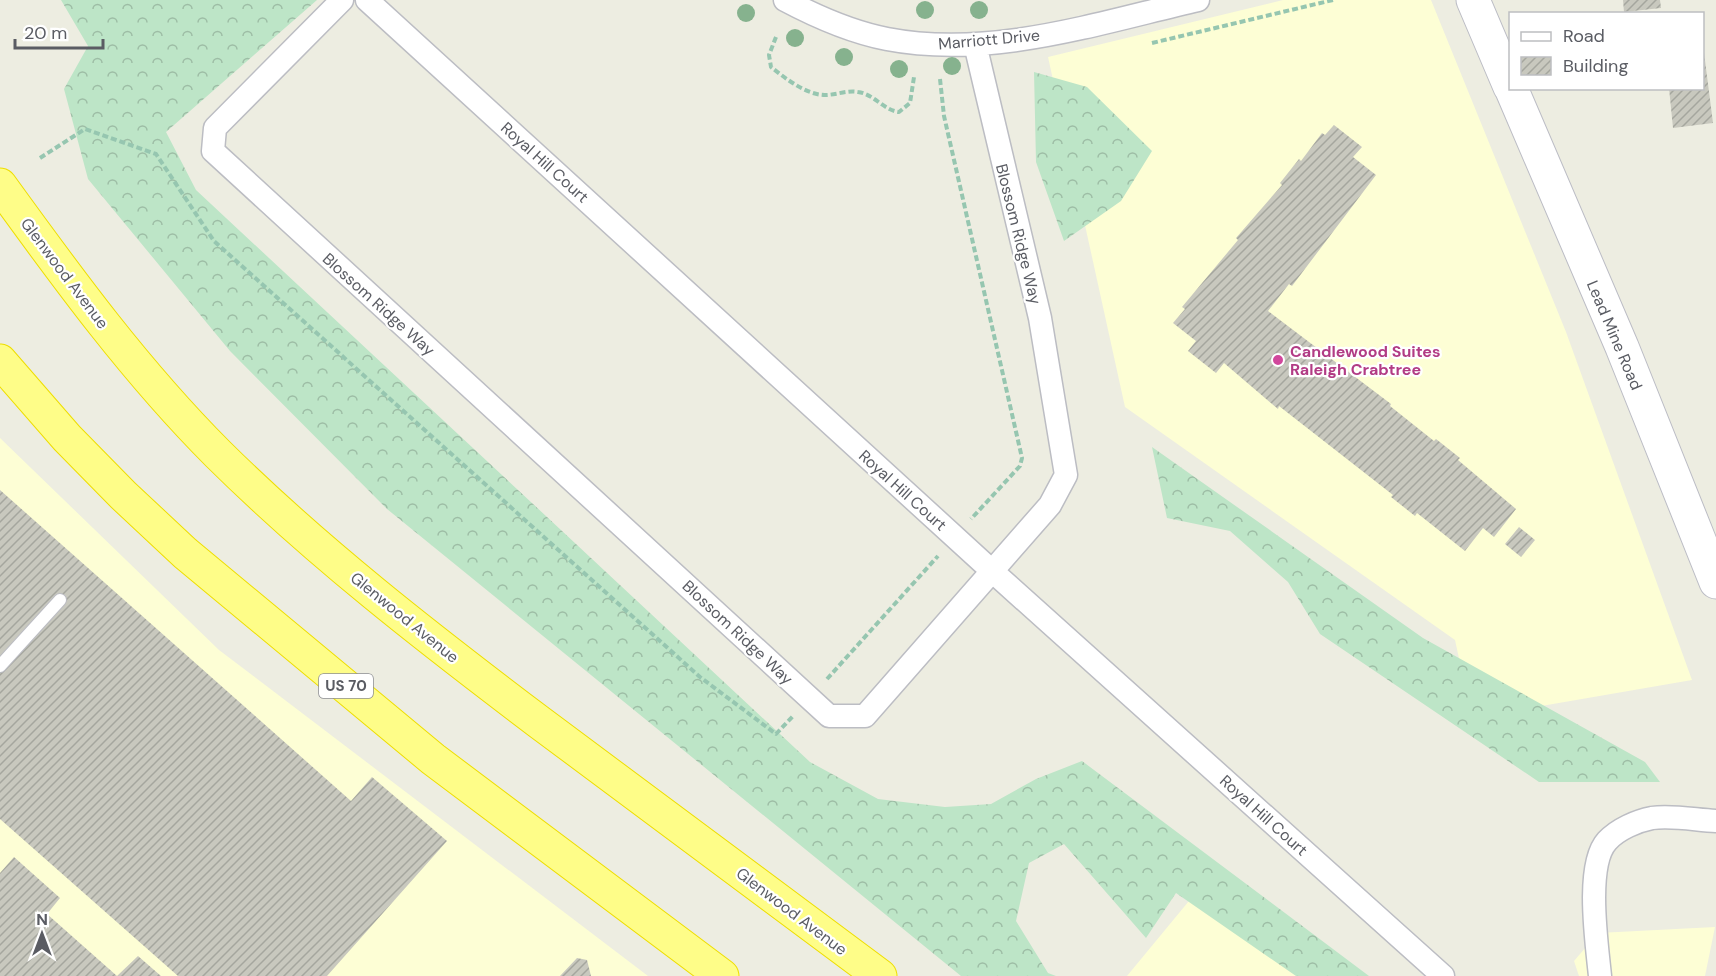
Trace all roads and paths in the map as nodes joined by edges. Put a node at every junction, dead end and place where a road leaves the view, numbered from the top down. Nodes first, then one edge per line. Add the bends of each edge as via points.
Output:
1 (342, 0) edge
2 (367, 0) edge
3 (784, 0) edge
4 (1198, 0) edge
5 (1332, 0) edge
6 (1473, 0) edge
7 (776, 37) dead end
8 (1152, 43) dead end
9 (975, 44) junction
10 (914, 77) dead end
11 (940, 79) dead end
12 (1509, 83) edge
13 (1512, 90) edge
14 (40, 158) dead end
15 (0, 185) edge
16 (0, 361) edge
17 (966, 524) dead end
18 (945, 548) dead end
19 (992, 571) junction
20 (1716, 582) edge
21 (60, 600) dead end
22 (0, 666) edge
23 (820, 686) dead end
24 (799, 709) dead end
25 (1716, 821) edge
26 (723, 976) edge
27 (880, 976) edge
28 (1443, 976) edge
29 (1600, 976) edge

1 - 19 street, Blossom Ridge Way via 215,128 213,151 829,716 865,716
2 - 19 street, Royal Hill Court
3 - 9 street, Marriott Drive via 830,22 885,39 929,45
4 - 9 street, Marriott Drive via 1047,34
5 - 8 path
6 - 12 main road, Lead Mine Road
7 - 10 path via 769,55 771,67 818,94 858,92 899,112 910,103
9 - 19 street, Blossom Ridge Way via 1040,318 1066,475 1050,505
11 - 17 path via 944,116 1022,458 1020,466
13 - 20 main road, Lead Mine Road via 1622,347
14 - 24 path via 84,129 156,154 214,242 700,677 776,735
15 - 27 highway, Glenwood Avenue via 90,308 147,377 218,454 314,542 418,630
16 - 26 highway, US 70 via 75,446 185,553 433,759
18 - 23 path
19 - 28 street, Royal Hill Court
21 - 22 lane
25 - 29 street via 1652,818 1623,828 1606,842 1594,889

